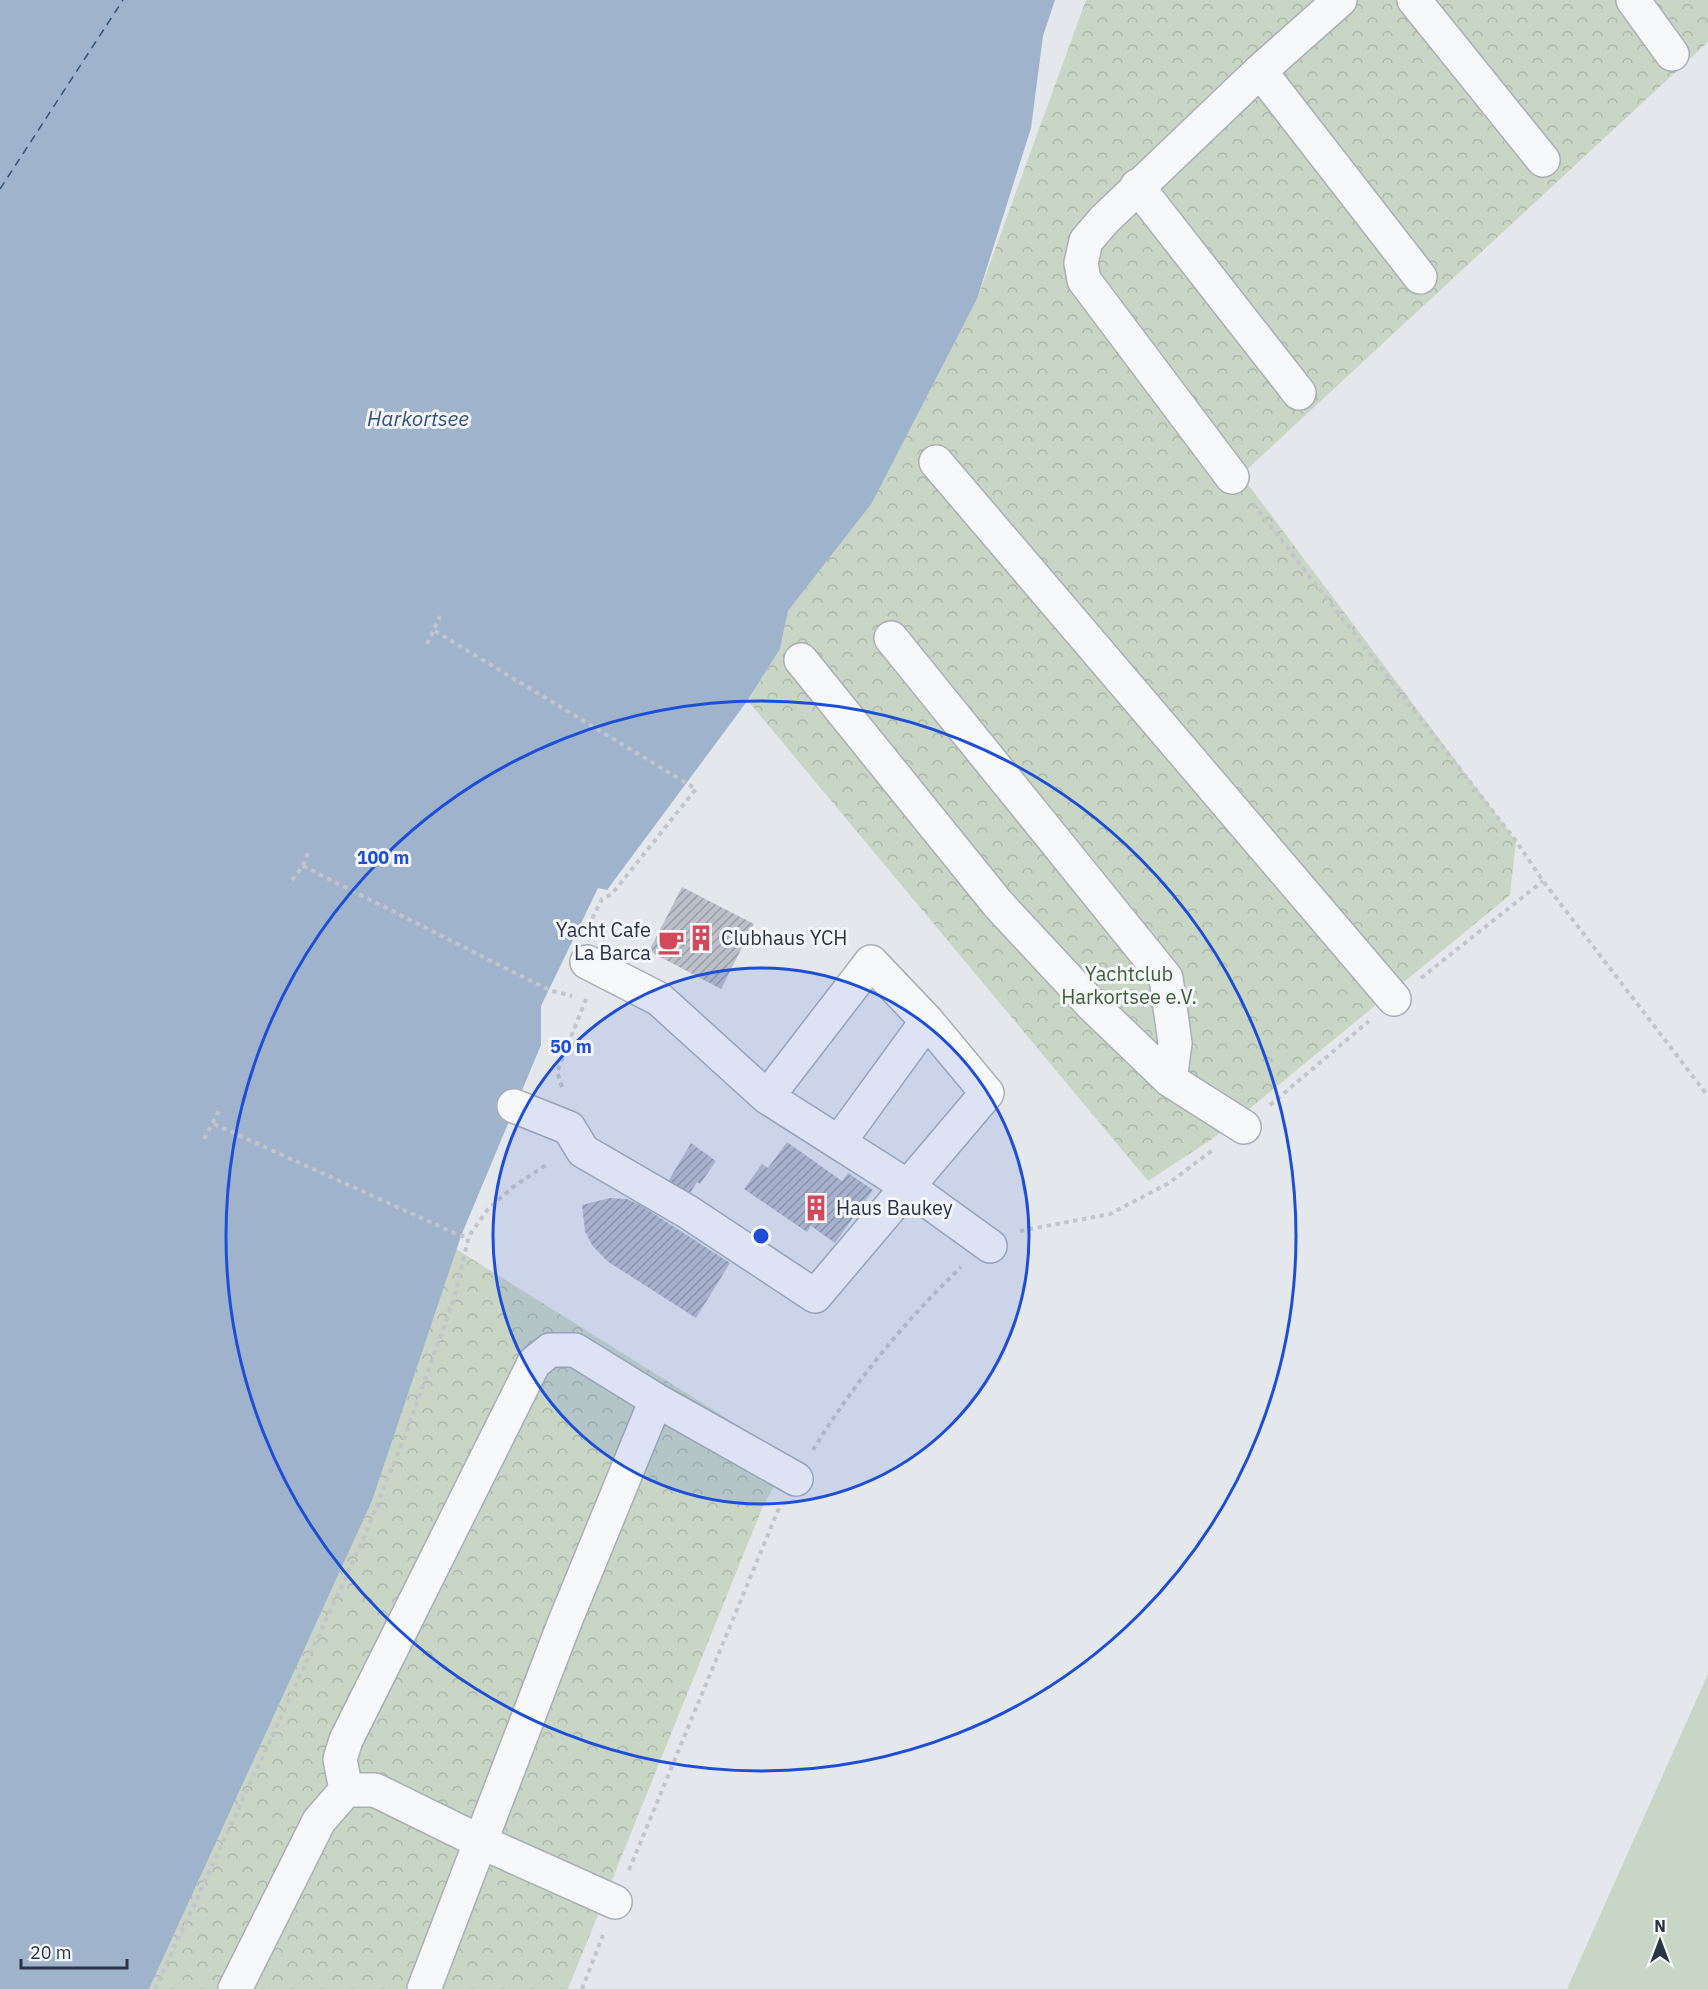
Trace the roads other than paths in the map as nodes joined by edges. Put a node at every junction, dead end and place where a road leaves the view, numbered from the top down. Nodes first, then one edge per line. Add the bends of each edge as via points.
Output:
1 (1340, 0) edge
2 (1414, 0) edge
3 (1633, 0) edge
4 (1672, 54) dead end
5 (1260, 71) junction
6 (1543, 160) dead end
7 (1137, 186) junction
8 (1420, 277) dead end
9 (1299, 393) dead end
10 (936, 462) dead end
11 (1232, 477) road end
12 (891, 638) dead end
13 (801, 660) dead end
14 (593, 965) road end
15 (1394, 999) road end
16 (927, 1021) junction
17 (1170, 1080) junction
18 (767, 1097) junction
19 (514, 1106) dead end
20 (1244, 1127) road end
21 (838, 1142) junction
22 (907, 1186) junction
23 (990, 1246) road end
24 (656, 1400) junction
25 (796, 1479) road end
26 (346, 1790) junction
27 (481, 1842) junction
28 (615, 1902) road end
29 (235, 1989) edge
30 (424, 1989) edge

1 - 5 lane
2 - 6 lane
3 - 4 lane
5 - 7 lane
5 - 8 lane
7 - 9 lane
7 - 11 lane via 1086,241 1081,263 1084,280
10 - 15 lane
12 - 17 lane via 1166,978 1175,1043
13 - 17 lane via 998,904 1091,1004
14 - 18 lane via 659,999
16 - 18 lane via 871,962
16 - 21 lane
16 - 22 lane via 987,1093
17 - 20 lane
18 - 21 lane
19 - 22 lane via 569,1128 583,1151 688,1212 815,1296
21 - 22 lane
22 - 23 lane
24 - 25 lane
24 - 26 lane via 574,1350 550,1350 534,1363 346,1740 340,1760
24 - 27 lane via 564,1624
26 - 27 lane via 375,1790
26 - 29 lane via 320,1821
27 - 28 lane
27 - 30 lane

